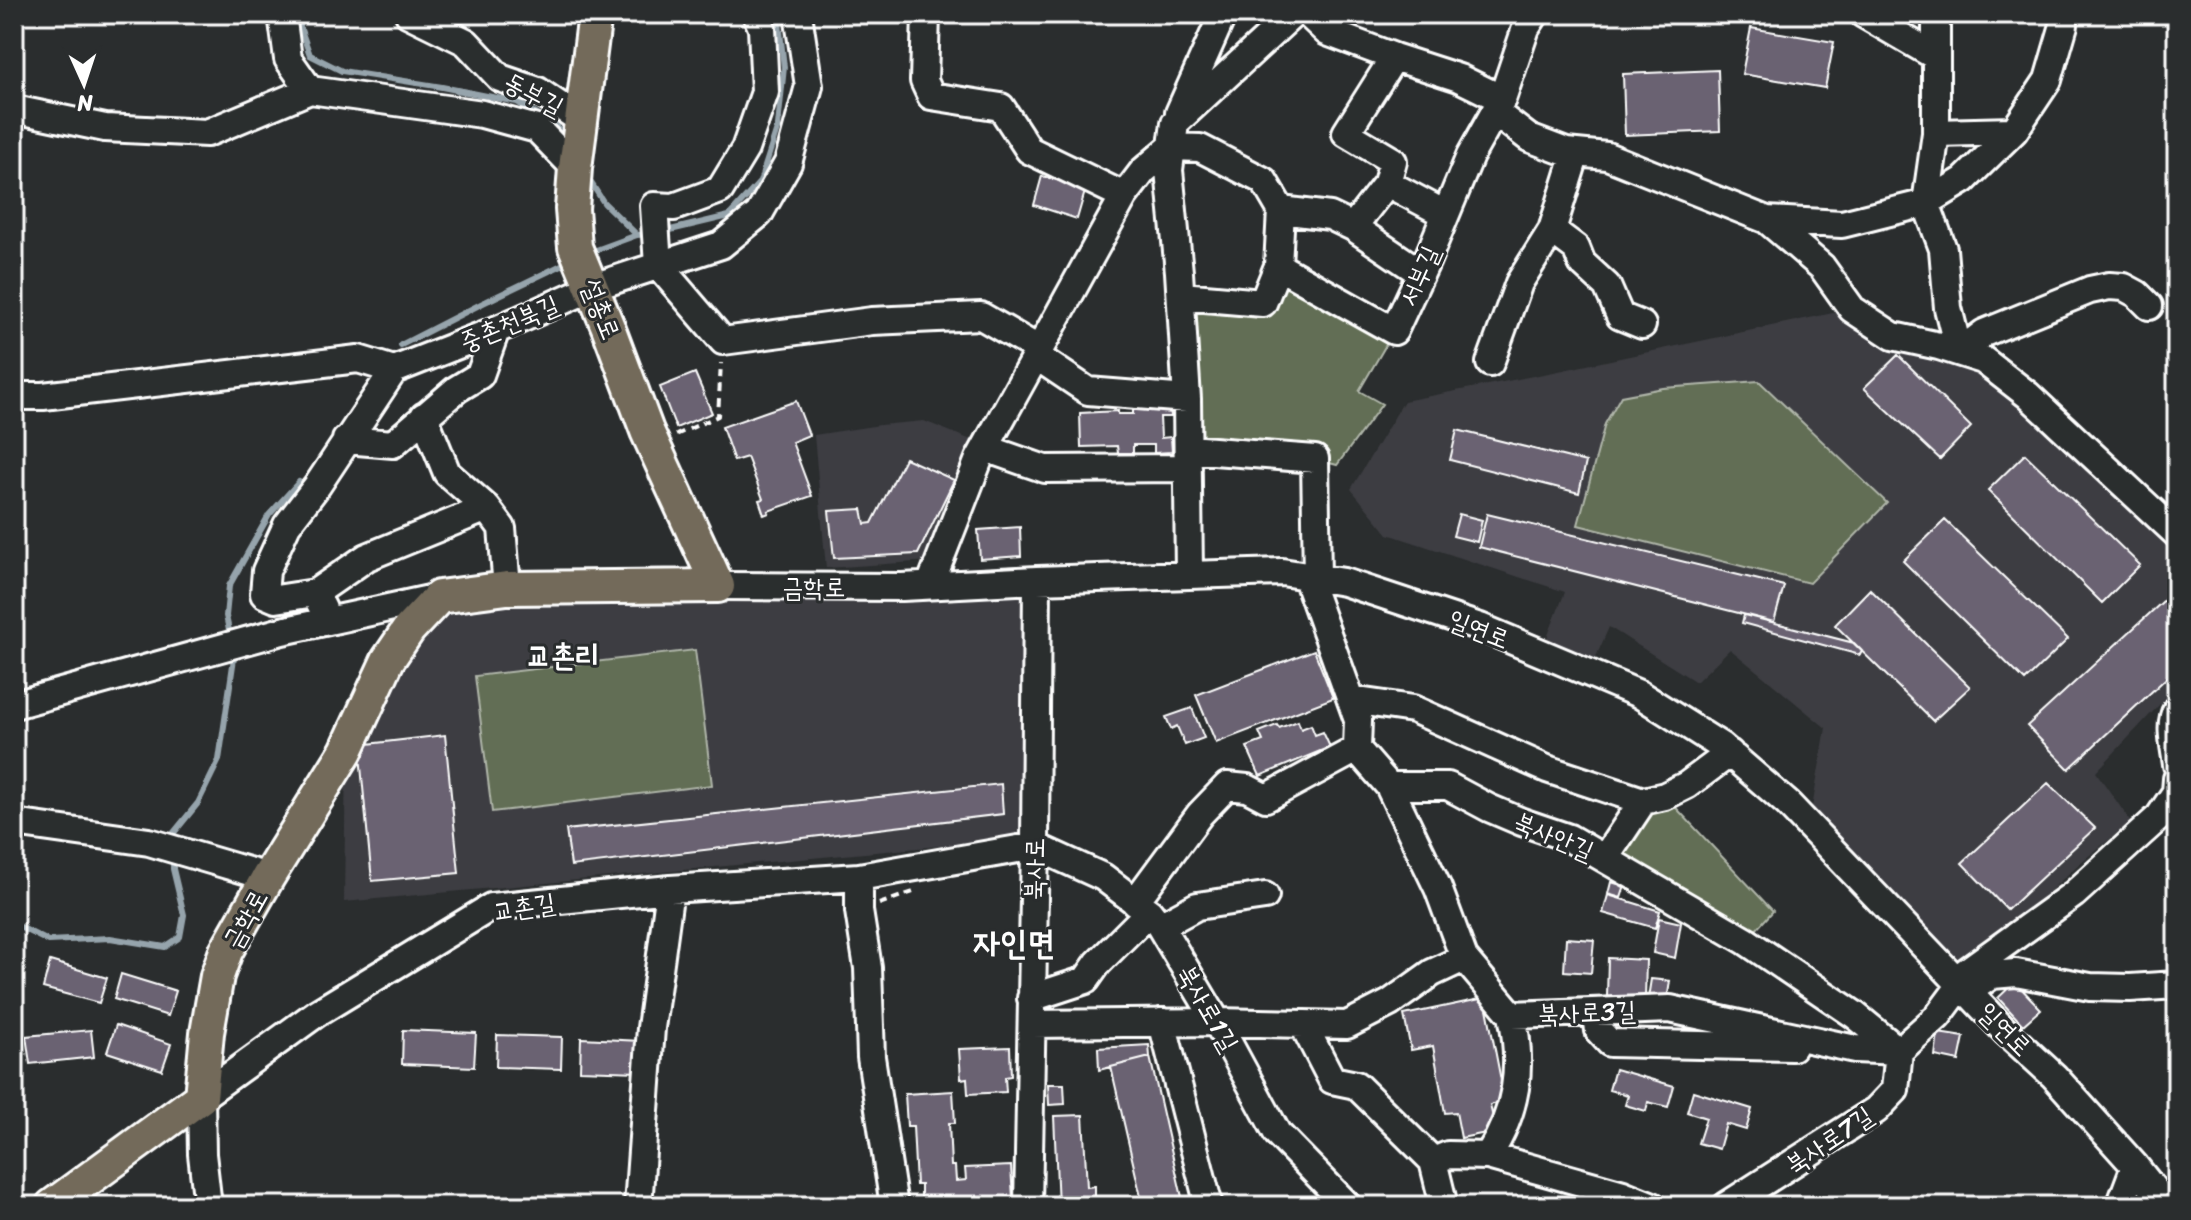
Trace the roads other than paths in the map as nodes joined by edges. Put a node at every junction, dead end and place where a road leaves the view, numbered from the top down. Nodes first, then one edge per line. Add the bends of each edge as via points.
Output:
1 (282, 14) edge
2 (409, 14) edge
3 (460, 14) edge
4 (595, 14) edge
5 (756, 14) edge
6 (798, 14) edge
7 (926, 14) edge
8 (1223, 14) edge
9 (1293, 14) edge
10 (1308, 14) edge
11 (1535, 14) edge
12 (1863, 14) edge
13 (1936, 14) edge
14 (2064, 14) edge
15 (466, 42) junction
16 (1935, 56) junction
17 (1394, 57) junction
18 (310, 90) junction
19 (1499, 106) junction
20 (14, 109) edge
21 (582, 121) junction
22 (2014, 131) junction
23 (1936, 133) junction
24 (1173, 135) junction
25 (1576, 153) junction
26 (575, 168) junction
27 (1387, 183) junction
28 (1124, 196) junction
29 (1926, 203) junction
30 (1281, 210) junction
31 (1445, 214) junction
32 (1767, 220) junction
33 (1353, 227) junction
34 (1552, 230) junction
35 (658, 265) junction
36 (1278, 266) junction
37 (1421, 273) junction
38 (593, 287) junction
39 (1181, 296) junction
40 (2149, 306) dead end
41 (1642, 325) dead end
42 (496, 330) junction
43 (1959, 352) junction
44 (1038, 353) junction
45 (1490, 363) dead end
46 (394, 370) junction
47 (14, 396) edge
48 (1187, 399) junction
49 (424, 416) junction
50 (346, 440) junction
51 (985, 448) junction
52 (1188, 458) junction
53 (487, 508) junction
54 (2177, 534) edge
55 (1189, 574) junction
56 (1312, 576) junction
57 (1037, 580) junction
58 (930, 585) junction
59 (718, 586) junction
60 (507, 588) junction
61 (315, 593) junction
62 (439, 597) junction
63 (329, 621) junction
64 (1351, 700) junction
65 (14, 705) edge
66 (2177, 709) edge
67 (1357, 749) junction
68 (1730, 753) junction
69 (2177, 765) edge
70 (2177, 779) edge
71 (1389, 786) junction
72 (1643, 801) junction
73 (14, 823) edge
74 (1035, 846) junction
75 (1605, 858) junction
76 (268, 877) junction
77 (859, 877) junction
78 (670, 889) junction
79 (1265, 896) dead end
80 (1148, 914) junction
81 (1464, 958) junction
82 (1962, 985) junction
83 (2177, 985) edge
84 (1031, 998) junction
85 (1512, 1015) junction
86 (1162, 1022) junction
87 (1217, 1022) junction
88 (1032, 1024) junction
89 (1303, 1024) junction
90 (1899, 1051) junction
91 (201, 1097) junction
92 (1488, 1156) junction
93 (1433, 1161) junction
94 (2135, 1166) junction
95 (1341, 1203) edge
96 (52, 1206) edge
97 (208, 1206) edge
98 (638, 1206) edge
99 (894, 1206) edge
100 (1028, 1206) edge
101 (1209, 1206) edge
102 (1444, 1206) edge
103 (1653, 1206) edge
104 (1726, 1206) edge
105 (2120, 1206) edge
106 (2167, 1206) edge

1 - 18 street via 288,59
2 - 15 street, 동부길
3 - 15 street
4 - 21 main road, 설총로
5 - 35 street via 762,28 765,92 745,149 720,190 674,207 654,206
6 - 35 street, 중촌천북길 via 809,86 788,163 759,214 721,245
7 - 28 street via 924,81 931,96 1001,107 1029,150
8 - 24 street
9 - 24 street
10 - 17 street via 1327,32
11 - 19 street, 서부길
12 - 16 street
13 - 16 street
14 - 22 street via 2048,80
15 - 21 street, 동부길 via 500,78 538,91
16 - 23 street
17 - 19 street via 1459,78
17 - 27 street via 1346,133 1393,161
18 - 20 street via 207,133 105,128
18 - 26 street via 482,114 537,129
19 - 25 street via 1529,138
19 - 31 street, 서부길
21 - 26 main road, 설총로
22 - 23 street
22 - 29 street via 1964,180
23 - 29 street
24 - 28 street
24 - 30 street via 1264,181
24 - 39 street via 1169,170
25 - 32 street via 1607,156
25 - 34 street
26 - 38 main road, 설총로 via 575,247
27 - 31 street
27 - 33 street
28 - 44 street
29 - 32 street via 1842,224
29 - 43 street via 1943,249 1948,308
30 - 33 street via 1330,216
30 - 36 street
31 - 37 street, 서부길
32 - 43 street via 1822,267 1852,309 1893,336
33 - 37 street
34 - 41 street via 1576,248 1582,263 1607,286 1620,316
34 - 45 street via 1519,283
35 - 38 street, 중촌천북길
35 - 44 street via 723,341 872,321 981,316
36 - 37 street, 서부길 via 1394,331
36 - 39 street via 1263,303
38 - 42 street, 중촌천북길
38 - 59 main road, 설총로 via 653,445
39 - 48 street
40 - 43 street via 2124,287 2090,290 1984,333
42 - 46 street, 중촌천북길
42 - 49 street via 480,375
43 - 54 street via 1983,360 2028,395
44 - 48 street via 1088,391
44 - 51 street
46 - 47 street via 358,359
46 - 50 street
48 - 52 street
49 - 50 street via 393,444
49 - 53 street via 447,473
50 - 61 street via 287,525 266,571 264,594 276,599
51 - 52 street via 1045,469
51 - 58 street
52 - 55 street
52 - 56 street via 1315,459
53 - 60 street via 502,528
53 - 61 street via 367,557
55 - 56 street, 일연로
55 - 57 street, 금학로
56 - 64 street
56 - 68 street, 일연로 via 1480,627 1626,689
57 - 58 street, 금학로
57 - 74 street, 북사로
58 - 59 street, 금학로
59 - 60 main road, 금학로
60 - 62 main road, 금학로
61 - 63 street
62 - 63 street, 금학로
62 - 76 main road, 금학로 via 388,660 346,751
63 - 65 street, 금학로
64 - 67 street via 1358,720
64 - 72 street via 1413,709 1547,769
66 - 69 street
67 - 71 street
67 - 80 street via 1266,798 1227,786 1200,814
68 - 72 street via 1687,785
68 - 82 street, 일연로 via 1788,804
70 - 82 street via 2176,792 2159,817
71 - 75 street, 북사안길 via 1448,786
71 - 81 street, 북사로3길 via 1438,888
72 - 75 street
73 - 76 street via 159,845
74 - 77 street, 교촌길
74 - 80 street, 북사로1길 via 1103,877
74 - 84 street, 북사로
75 - 90 street, 북사안길 via 1795,973
76 - 91 main road, 금학로 via 217,976
77 - 78 street, 교촌길
77 - 99 street via 871,1057
78 - 91 street, 교촌길 via 491,907 317,1013
78 - 98 street via 651,1028
79 - 80 street
80 - 84 street via 1086,980
80 - 87 street, 북사로1길
81 - 85 street, 북사로3길
81 - 89 street via 1347,1025
82 - 83 street via 2016,973 2090,987
82 - 90 street via 1938,1016
82 - 94 street, 일연로
84 - 88 street, 북사로
85 - 90 street, 북사로3길 via 1670,1009 1855,1049
85 - 92 street via 1517,1076 1510,1111
86 - 87 street
86 - 88 street
86 - 101 street
87 - 89 street
87 - 95 street, 북사로1길 via 1277,1133
88 - 100 street, 북사로
89 - 93 street via 1332,1080 1356,1085
90 - 104 street, 북사로7길 via 1895,1090 1876,1110
91 - 96 main road, 교촌길
91 - 97 street
92 - 93 street via 1448,1155
92 - 103 street
93 - 102 street
94 - 105 street
94 - 106 street, 일연로

